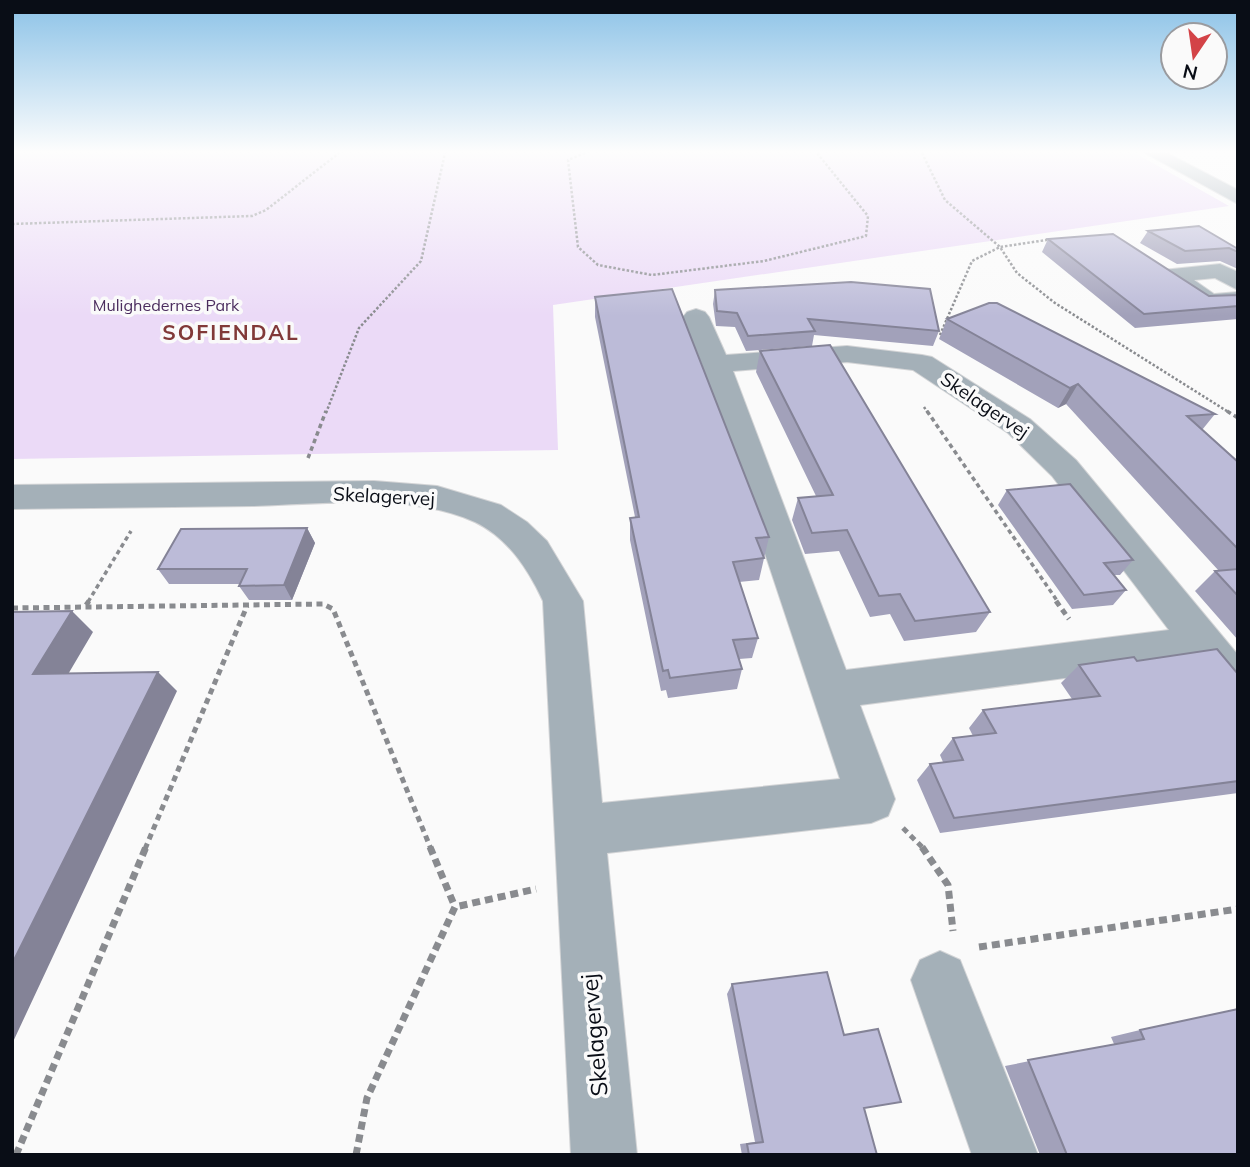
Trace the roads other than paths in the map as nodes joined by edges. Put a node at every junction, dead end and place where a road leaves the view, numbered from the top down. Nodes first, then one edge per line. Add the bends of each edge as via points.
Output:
1 (1238, 283) edge
2 (1238, 299) edge
3 (696, 317) dead end
4 (716, 364) junction
5 (12, 497) edge
6 (1203, 643) junction
7 (1238, 687) edge
8 (834, 690) junction
9 (579, 831) junction
10 (946, 960) road end
11 (604, 1155) edge
12 (1005, 1155) edge

1 - 2 street via 1220,271 1160,270 1209,302
3 - 4 street
4 - 6 street, Skelagervej via 847,354 922,363 1019,426 1055,458
4 - 8 street
5 - 9 street, Skelagervej via 294,493 443,498 487,513 517,531 544,561 563,601
6 - 7 street, Skelagervej
6 - 8 street
8 - 9 street via 872,799
9 - 11 street, Skelagervej
10 - 12 street

